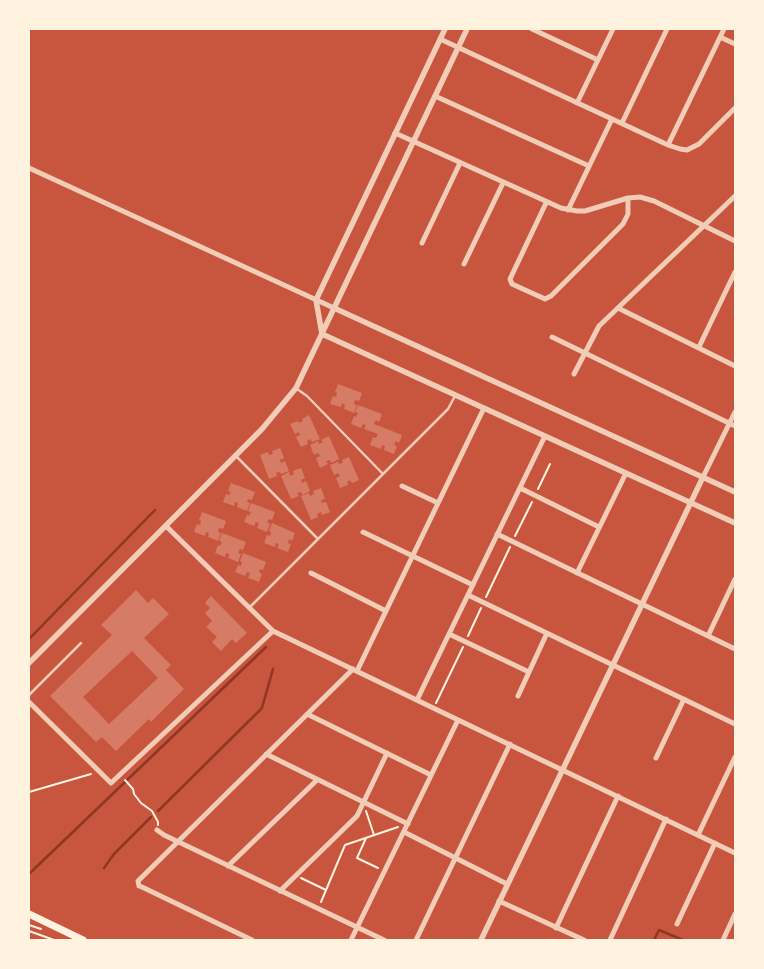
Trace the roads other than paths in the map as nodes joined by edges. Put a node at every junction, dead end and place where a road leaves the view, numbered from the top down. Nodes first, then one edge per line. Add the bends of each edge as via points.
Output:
1 (445, 29) edge
2 (467, 29) edge
3 (532, 29) edge
4 (613, 29) edge
5 (667, 29) edge
6 (724, 29) edge
7 (720, 37) junction
8 (440, 39) junction
9 (735, 44) edge
10 (458, 48) junction
11 (598, 60) junction
12 (435, 96) junction
13 (577, 103) junction
14 (735, 108) edge
15 (612, 119) junction
16 (622, 123) junction
17 (395, 133) junction
18 (414, 142) junction
19 (668, 145) junction
20 (460, 163) junction
21 (589, 166) junction
22 (29, 168) edge
23 (503, 183) junction
24 (735, 196) edge
25 (628, 198) junction
26 (546, 203) junction
27 (568, 210) junction
28 (703, 226) junction
29 (735, 241) edge
30 (422, 244) dead end
31 (464, 264) dead end
32 (735, 272) edge
33 (316, 300) junction
34 (334, 308) junction
35 (618, 308) junction
36 (322, 334) junction
37 (552, 336) dead end
38 (699, 347) junction
39 (585, 352) junction
40 (735, 366) edge
41 (574, 374) dead end
42 (296, 388) junction
43 (456, 395) junction
44 (484, 408) junction
45 (735, 412) edge
46 (732, 425) edge
47 (545, 436) junction
48 (236, 456) junction
49 (626, 473) junction
50 (383, 474) junction
51 (703, 477) junction
52 (402, 486) dead end
53 (520, 488) junction
54 (735, 492) edge
55 (438, 503) junction
56 (691, 503) junction
57 (735, 523) edge
58 (166, 526) junction
59 (600, 526) junction
60 (363, 532) dead end
61 (497, 534) junction
62 (318, 539) junction
63 (413, 556) junction
64 (577, 572) junction
65 (311, 573) dead end
66 (735, 579) edge
67 (473, 585) junction
68 (733, 592) edge
69 (468, 595) junction
70 (642, 604) junction
71 (249, 608) junction
72 (386, 611) junction
73 (273, 631) junction
74 (547, 633) junction
75 (449, 634) junction
76 (708, 636) junction
77 (81, 643) dead end
78 (735, 649) edge
79 (29, 663) edge
80 (613, 665) junction
81 (355, 670) junction
82 (529, 672) junction
83 (29, 696) edge
84 (518, 696) dead end
85 (684, 699) junction
86 (417, 700) junction
87 (29, 702) edge
88 (307, 714) junction
89 (458, 720) junction
90 (735, 724) edge
91 (510, 744) junction
92 (387, 753) junction
93 (266, 754) junction
94 (735, 757) edge
95 (656, 758) dead end
96 (562, 770) junction
97 (432, 775) junction
98 (317, 780) junction
99 (618, 796) junction
100 (364, 802) junction
101 (666, 820) junction
102 (408, 824) junction
103 (156, 830) road end
104 (404, 832) junction
105 (698, 835) junction
106 (177, 841) junction
107 (715, 843) junction
108 (735, 852) edge
109 (455, 858) junction
110 (228, 866) junction
111 (507, 884) junction
112 (280, 890) junction
113 (499, 902) junction
114 (29, 914) edge
115 (735, 914) edge
116 (677, 924) dead end
117 (357, 928) junction
118 (556, 928) junction
119 (83, 940) edge
120 (252, 940) edge
121 (351, 940) edge
122 (384, 940) edge
123 (416, 940) edge
124 (481, 940) edge
125 (584, 940) edge
126 (610, 940) edge
127 (723, 940) edge

1 - 8 street
2 - 10 street
3 - 11 street
4 - 11 street
5 - 16 street
6 - 7 street
7 - 9 street
7 - 19 street
8 - 10 street
8 - 17 street
10 - 12 street
10 - 13 street
11 - 13 street
12 - 18 street
12 - 21 street
13 - 15 street
14 - 19 street via 693,148 687,150
15 - 16 street
15 - 21 street
16 - 19 street
17 - 18 street
17 - 33 street
18 - 20 street
18 - 34 street
20 - 23 street
20 - 30 street
21 - 27 street
22 - 33 street
23 - 26 street
23 - 31 street
24 - 28 street
25 - 26 street via 628,214 623,224 551,296 544,299 512,284 510,279
25 - 27 street via 590,210
25 - 28 street via 654,201
26 - 27 street
28 - 29 street
28 - 35 street
32 - 38 street
33 - 34 street
33 - 36 street
34 - 36 street
34 - 51 street
35 - 38 street
35 - 39 street via 599,326
36 - 42 street
36 - 43 street
37 - 39 street
38 - 40 street
39 - 41 street
39 - 46 street
42 - 48 street
42 - 50 lane
43 - 44 street
43 - 50 lane via 449,408
44 - 47 street
44 - 55 street
45 - 46 street
46 - 51 street
47 - 49 street
47 - 53 street
48 - 58 street
48 - 62 lane
49 - 56 street
49 - 59 street
50 - 62 lane
51 - 54 street
51 - 56 street
52 - 55 street
53 - 59 street
53 - 61 street
55 - 63 street
56 - 57 street
56 - 70 street
58 - 71 street
58 - 79 street
59 - 64 street
60 - 63 street
61 - 64 street
61 - 67 street
62 - 71 lane
63 - 67 street
63 - 72 street
64 - 70 street
65 - 72 street
66 - 68 street
67 - 69 street
68 - 76 street
69 - 74 street
69 - 75 street
70 - 76 street
70 - 80 street
71 - 73 street
72 - 81 street
73 - 81 street
73 - 87 street via 111,784
74 - 80 street
74 - 82 street
75 - 82 street
75 - 86 street
76 - 78 street
77 - 83 lane
80 - 85 street
80 - 96 street
81 - 86 street
81 - 88 street
82 - 84 street
85 - 90 street
85 - 95 street
86 - 89 street
88 - 92 street
88 - 93 street
89 - 91 street
89 - 97 street
91 - 96 street
91 - 109 street
92 - 97 street
92 - 100 street
93 - 98 street
93 - 106 street
94 - 105 street
96 - 99 street
96 - 111 street
97 - 102 street
98 - 100 street
98 - 110 street
99 - 101 street
99 - 118 street
100 - 102 street
100 - 112 street via 354,819
101 - 105 street
101 - 126 street
102 - 104 street
103 - 106 street
104 - 109 street
104 - 117 street
105 - 107 street
106 - 110 street
106 - 120 street via 139,878 138,883
107 - 108 street
107 - 116 street
109 - 111 street
109 - 123 street
110 - 112 street
111 - 113 street
112 - 117 street
113 - 118 street
113 - 124 street
114 - 119 main road
115 - 127 street
117 - 121 street
117 - 122 street
118 - 125 street

